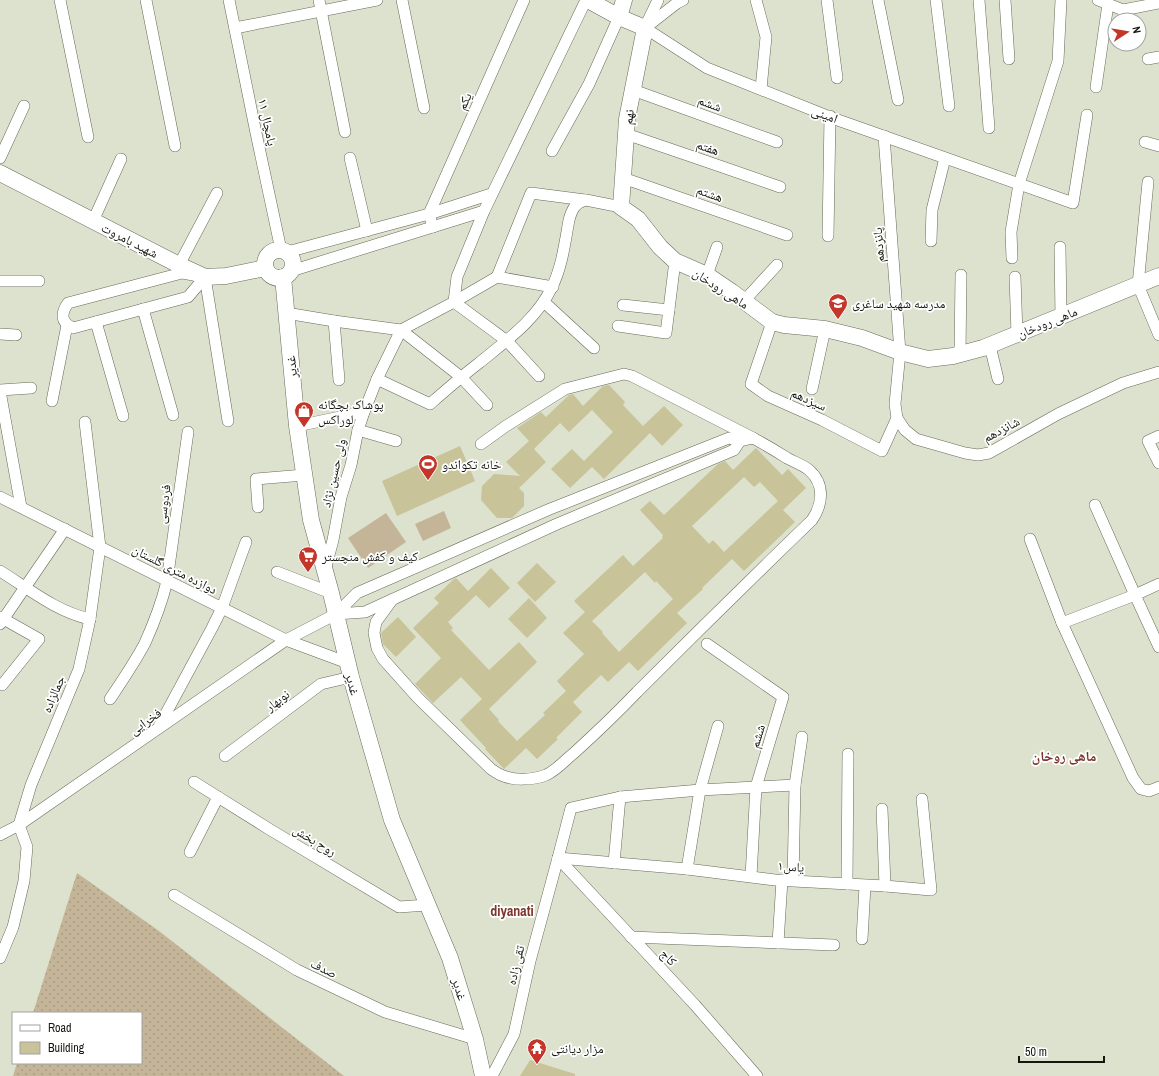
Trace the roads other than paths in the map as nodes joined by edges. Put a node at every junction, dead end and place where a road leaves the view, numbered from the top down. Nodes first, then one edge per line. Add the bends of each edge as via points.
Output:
1 (60, 0) edge
2 (146, 0) edge
3 (229, 0) edge
4 (376, 0) edge
5 (402, 0) edge
6 (524, 0) edge
7 (587, 0) edge
8 (624, 0) edge
9 (658, 0) edge
10 (683, 0) edge
11 (756, 0) edge
12 (827, 0) edge
13 (878, 0) edge
14 (936, 0) edge
15 (979, 0) edge
16 (1005, 0) edge
17 (1061, 0) edge
18 (1098, 0) edge
19 (1159, 3) edge
20 (1108, 4) junction
21 (320, 6) edge
22 (619, 18) junction
23 (235, 28) junction
24 (645, 28) junction
25 (1159, 57) edge
26 (1009, 58) dead end
27 (1148, 60) dead end
28 (837, 78) dead end
29 (1096, 87) dead end
30 (760, 89) junction
31 (632, 90) junction
32 (898, 100) dead end
33 (24, 106) dead end
34 (949, 106) dead end
35 (424, 108) dead end
36 (1087, 115) dead end
37 (830, 116) junction
38 (989, 128) dead end
39 (345, 132) dead end
40 (626, 134) junction
41 (884, 136) junction
42 (88, 137) dead end
43 (777, 142) dead end
44 (1145, 142) dead end
45 (175, 146) dead end
46 (1159, 146) edge
47 (552, 151) dead end
48 (0, 158) edge
49 (350, 158) dead end
50 (945, 158) junction
51 (121, 159) dead end
52 (0, 173) edge
53 (623, 178) junction
54 (1148, 182) dead end
55 (1019, 184) junction
56 (780, 187) dead end
57 (217, 193) dead end
58 (491, 194) junction
59 (586, 200) junction
60 (620, 207) junction
61 (484, 211) junction
62 (429, 214) junction
63 (93, 221) junction
64 (433, 227) junction
65 (367, 231) junction
66 (787, 235) dead end
67 (828, 236) dead end
68 (931, 241) dead end
69 (717, 247) dead end
70 (1060, 247) dead end
71 (284, 251) junction
72 (1012, 258) dead end
73 (675, 261) junction
74 (179, 265) junction
75 (777, 265) dead end
76 (266, 268) junction
77 (287, 274) junction
78 (707, 275) junction
79 (961, 275) dead end
80 (1159, 276) edge
81 (205, 277) junction
82 (497, 277) junction
83 (1015, 277) dead end
84 (0, 281) edge
85 (39, 281) dead end
86 (1138, 285) junction
87 (553, 287) junction
88 (744, 301) junction
89 (454, 302) junction
90 (544, 302) junction
91 (623, 305) dead end
92 (143, 310) junction
93 (669, 310) junction
94 (286, 313) junction
95 (1061, 317) junction
96 (334, 321) junction
97 (96, 322) junction
98 (772, 322) junction
99 (67, 325) junction
100 (618, 326) dead end
101 (824, 329) junction
102 (401, 330) junction
103 (0, 334) edge
104 (1017, 334) junction
105 (16, 335) dead end
106 (1159, 335) edge
107 (507, 341) junction
108 (990, 346) junction
109 (594, 348) dead end
110 (900, 352) junction
111 (960, 354) junction
112 (1159, 372) edge
113 (539, 376) dead end
114 (461, 377) junction
115 (377, 379) junction
116 (998, 379) dead end
117 (339, 380) dead end
118 (31, 388) dead end
119 (812, 389) dead end
120 (0, 390) edge
121 (52, 401) dead end
122 (487, 405) dead end
123 (364, 412) junction
124 (173, 415) dead end
125 (123, 416) dead end
126 (897, 418) junction
127 (228, 421) dead end
128 (85, 422) dead end
129 (297, 426) junction
130 (358, 430) junction
131 (188, 432) dead end
132 (1159, 436) edge
133 (753, 438) junction
134 (396, 441) dead end
135 (740, 441) junction
136 (481, 444) dead end
137 (1159, 463) edge
138 (304, 475) junction
139 (0, 497) edge
140 (1095, 505) dead end
141 (21, 507) junction
142 (258, 507) dead end
143 (550, 509) junction
144 (557, 524) junction
145 (65, 530) junction
146 (1030, 539) dead end
147 (246, 542) dead end
148 (100, 547) junction
149 (325, 570) junction
150 (0, 571) edge
151 (277, 572) dead end
152 (167, 581) junction
153 (1159, 584) edge
154 (25, 587) junction
155 (331, 593) junction
156 (1134, 595) junction
157 (392, 600) junction
158 (222, 608) junction
159 (336, 614) junction
160 (90, 619) junction
161 (1, 620) edge
162 (1062, 623) junction
163 (286, 640) junction
164 (707, 644) dead end
165 (1159, 647) edge
166 (349, 670) junction
167 (2, 685) dead end
168 (110, 699) dead end
169 (718, 726) dead end
170 (156, 730) junction
171 (802, 737) dead end
172 (848, 754) dead end
173 (225, 756) dead end
174 (194, 782) dead end
175 (794, 785) junction
176 (756, 787) junction
177 (1159, 787) edge
178 (700, 790) junction
179 (218, 797) junction
180 (620, 797) junction
181 (922, 798) dead end
182 (882, 809) dead end
183 (19, 825) junction
184 (0, 835) edge
185 (190, 852) dead end
186 (558, 858) junction
187 (614, 863) junction
188 (688, 869) junction
189 (751, 876) junction
190 (787, 880) junction
191 (847, 884) junction
192 (865, 886) junction
193 (885, 886) junction
194 (174, 895) dead end
195 (427, 905) junction
196 (631, 937) junction
197 (862, 939) dead end
198 (778, 943) junction
199 (834, 945) dead end
200 (0, 958) edge
201 (475, 1039) junction
202 (483, 1076) edge
203 (492, 1076) edge
204 (757, 1076) edge

1 - 42 street
2 - 45 street
3 - 23 street, پامچال ۱۱
4 - 21 street
5 - 35 street
6 - 62 street, یکم
7 - 22 main road, امینی
7 - 58 street
8 - 22 main road
9 - 24 street
10 - 24 street
11 - 30 street via 766,37
12 - 28 street
13 - 32 street
14 - 34 street
15 - 38 street
16 - 26 street
17 - 55 street via 1058,61
18 - 20 street
19 - 20 street via 1123,10
20 - 29 street
21 - 23 street
21 - 39 street
22 - 24 main road, امینی
22 - 47 street via 589,84
23 - 71 street, پامچال ۱۱ via 256,133
24 - 30 street, امینی via 707,68
24 - 31 main road, نهم
25 - 27 street
30 - 37 street, امینی
31 - 40 main road, نهم
31 - 43 street, ششم
33 - 48 street
36 - 55 street, امینی via 1073,203
37 - 41 street, امینی
37 - 67 street
40 - 53 main road, نهم
40 - 56 street, هفتم
41 - 50 street, امینی
41 - 110 street, پانزدهم
44 - 46 street
49 - 65 street
50 - 55 street, امینی
50 - 68 street via 932,210
51 - 63 street
52 - 63 main road, شهید بامروت
53 - 60 main road, نهم
53 - 66 street, هشتم
54 - 86 street
55 - 72 street via 1011,232
57 - 74 street
58 - 61 street
58 - 62 street
59 - 60 street, ماهی رودخان
59 - 82 street, ماهی رودخان via 531,193
59 - 87 street via 575,205 572,211
60 - 73 main road, ماهی رودخان via 638,219 660,247
61 - 64 street
61 - 89 street via 457,277
62 - 64 street
62 - 65 street
63 - 74 main road, شهید بامروت
64 - 77 street
65 - 71 street
69 - 78 street
70 - 95 street
71 - 76 main road via 274,251 268,255 265,261
71 - 77 main road via 293,264
73 - 78 main road, ماهی رودخان
73 - 93 street
74 - 81 main road, شهید بامروت
75 - 88 street
76 - 77 main road via 268,273 278,278
76 - 81 main road, شهید بامروت via 226,276
77 - 94 main road, غدیر
78 - 88 main road, ماهی رودخان
79 - 111 street
80 - 86 main road, ماهی رودخان
81 - 92 street via 188,297
81 - 99 street via 182,273 68,303 63,310 63,318
81 - 127 street
82 - 87 street
82 - 89 street
83 - 104 street
84 - 85 street
86 - 95 main road, ماهی رودخان
86 - 106 street
87 - 90 street
88 - 98 main road, ماهی رودخان
89 - 102 street
89 - 107 street
90 - 107 street via 532,318
90 - 109 street
91 - 93 street
92 - 97 street
92 - 124 street
93 - 100 street via 666,333
94 - 96 street
94 - 129 main road, غدیر
95 - 104 main road, ماهی رودخان
96 - 102 street
96 - 117 street
97 - 99 street via 73,328
97 - 125 street
98 - 101 main road, ماهی رودخان
98 - 126 street, سیزدهم via 751,384 768,396 882,451
99 - 121 street
101 - 110 main road, ماهی رودخان via 862,338
101 - 119 street
102 - 114 street
102 - 115 street, ولی حسین نژاد
103 - 105 street
104 - 108 main road, ماهی رودخان
107 - 113 street
107 - 114 street
108 - 111 main road, ماهی رودخان
108 - 116 street
110 - 111 main road, ماهی رودخان via 928,359
110 - 126 street via 895,404
112 - 126 street, شانزدهم via 1123,384 1058,414 989,453 978,455 916,439 905,430
114 - 115 street via 430,404
114 - 122 street
115 - 123 street, ولی حسین نژاد
118 - 120 street
120 - 141 street
123 - 129 street
123 - 130 street, ولی حسین نژاد
128 - 148 street, جمالزاده
129 - 138 main road, غدیر
130 - 134 street
130 - 149 street, ولی حسین نژاد
131 - 152 street, فردوسی
132 - 137 street via 1148,441
133 - 135 street
133 - 136 street via 624,374 565,389
133 - 157 street via 808,470 816,478 821,497 817,514 602,728 561,765 545,775 513,778 491,769 418,698 383,659 377,648 374,633 376,622
135 - 143 street via 730,438
135 - 144 street via 734,450
138 - 142 street via 256,479
138 - 149 main road, غدیر via 311,520
139 - 141 street, دوازده متری گلستان
140 - 156 street
141 - 145 street, دوازده متری گلستان
143 - 144 street
143 - 159 street via 357,593
144 - 157 street
145 - 148 street, دوازده متری گلستان
145 - 154 street
146 - 162 street
147 - 158 street
148 - 152 street, دوازده متری گلستان
148 - 160 street, جمالزاده
149 - 155 main road, غدیر
150 - 154 street
151 - 155 street
152 - 158 street, دوازده متری گلستان
152 - 168 street, فردوسی via 145,642
153 - 156 street
154 - 160 street via 60,609
154 - 161 street
155 - 159 main road, غدیر
156 - 162 street
156 - 165 street
157 - 159 street via 365,612
158 - 163 street, دوازده متری گلستان
158 - 170 street
159 - 163 street
159 - 166 main road, غدیر
160 - 183 street, جمالزاده via 79,669 31,785
161 - 167 street via 39,639
162 - 177 street via 1133,778 1141,789 1149,791
163 - 166 street, دوازده متری گلستان
163 - 170 street, فخرایی
164 - 176 street, ششم via 783,697
166 - 173 street, نوبهار via 322,684
166 - 195 main road, غدیر via 392,820
169 - 178 street
170 - 183 street, فخرایی
171 - 175 street
172 - 191 street
174 - 179 street, روح بخش
175 - 176 street
175 - 190 street
176 - 178 street
176 - 189 street, ششم
178 - 180 street
178 - 188 street
179 - 185 street
179 - 195 street, روح بخش via 399,907
180 - 186 street, تقی زاده via 570,808
180 - 187 street
181 - 193 street, یاس۱ via 931,890
182 - 193 street
183 - 184 street
183 - 200 street via 27,847 24,881 13,927
186 - 187 street, یاس۱
186 - 196 street, کاج
186 - 203 street, تقی زاده via 530,961 514,1034
187 - 188 street, یاس۱
188 - 189 street, یاس۱
189 - 190 street, یاس۱
190 - 191 street, یاس۱
190 - 198 street
191 - 192 street, یاس۱
192 - 193 street, یاس۱
192 - 197 street
194 - 201 street, صدف via 304,973 385,1012
195 - 201 main road, غدیر via 450,958
196 - 198 street
196 - 204 street, کاج
198 - 199 street
201 - 202 main road, غدیر

